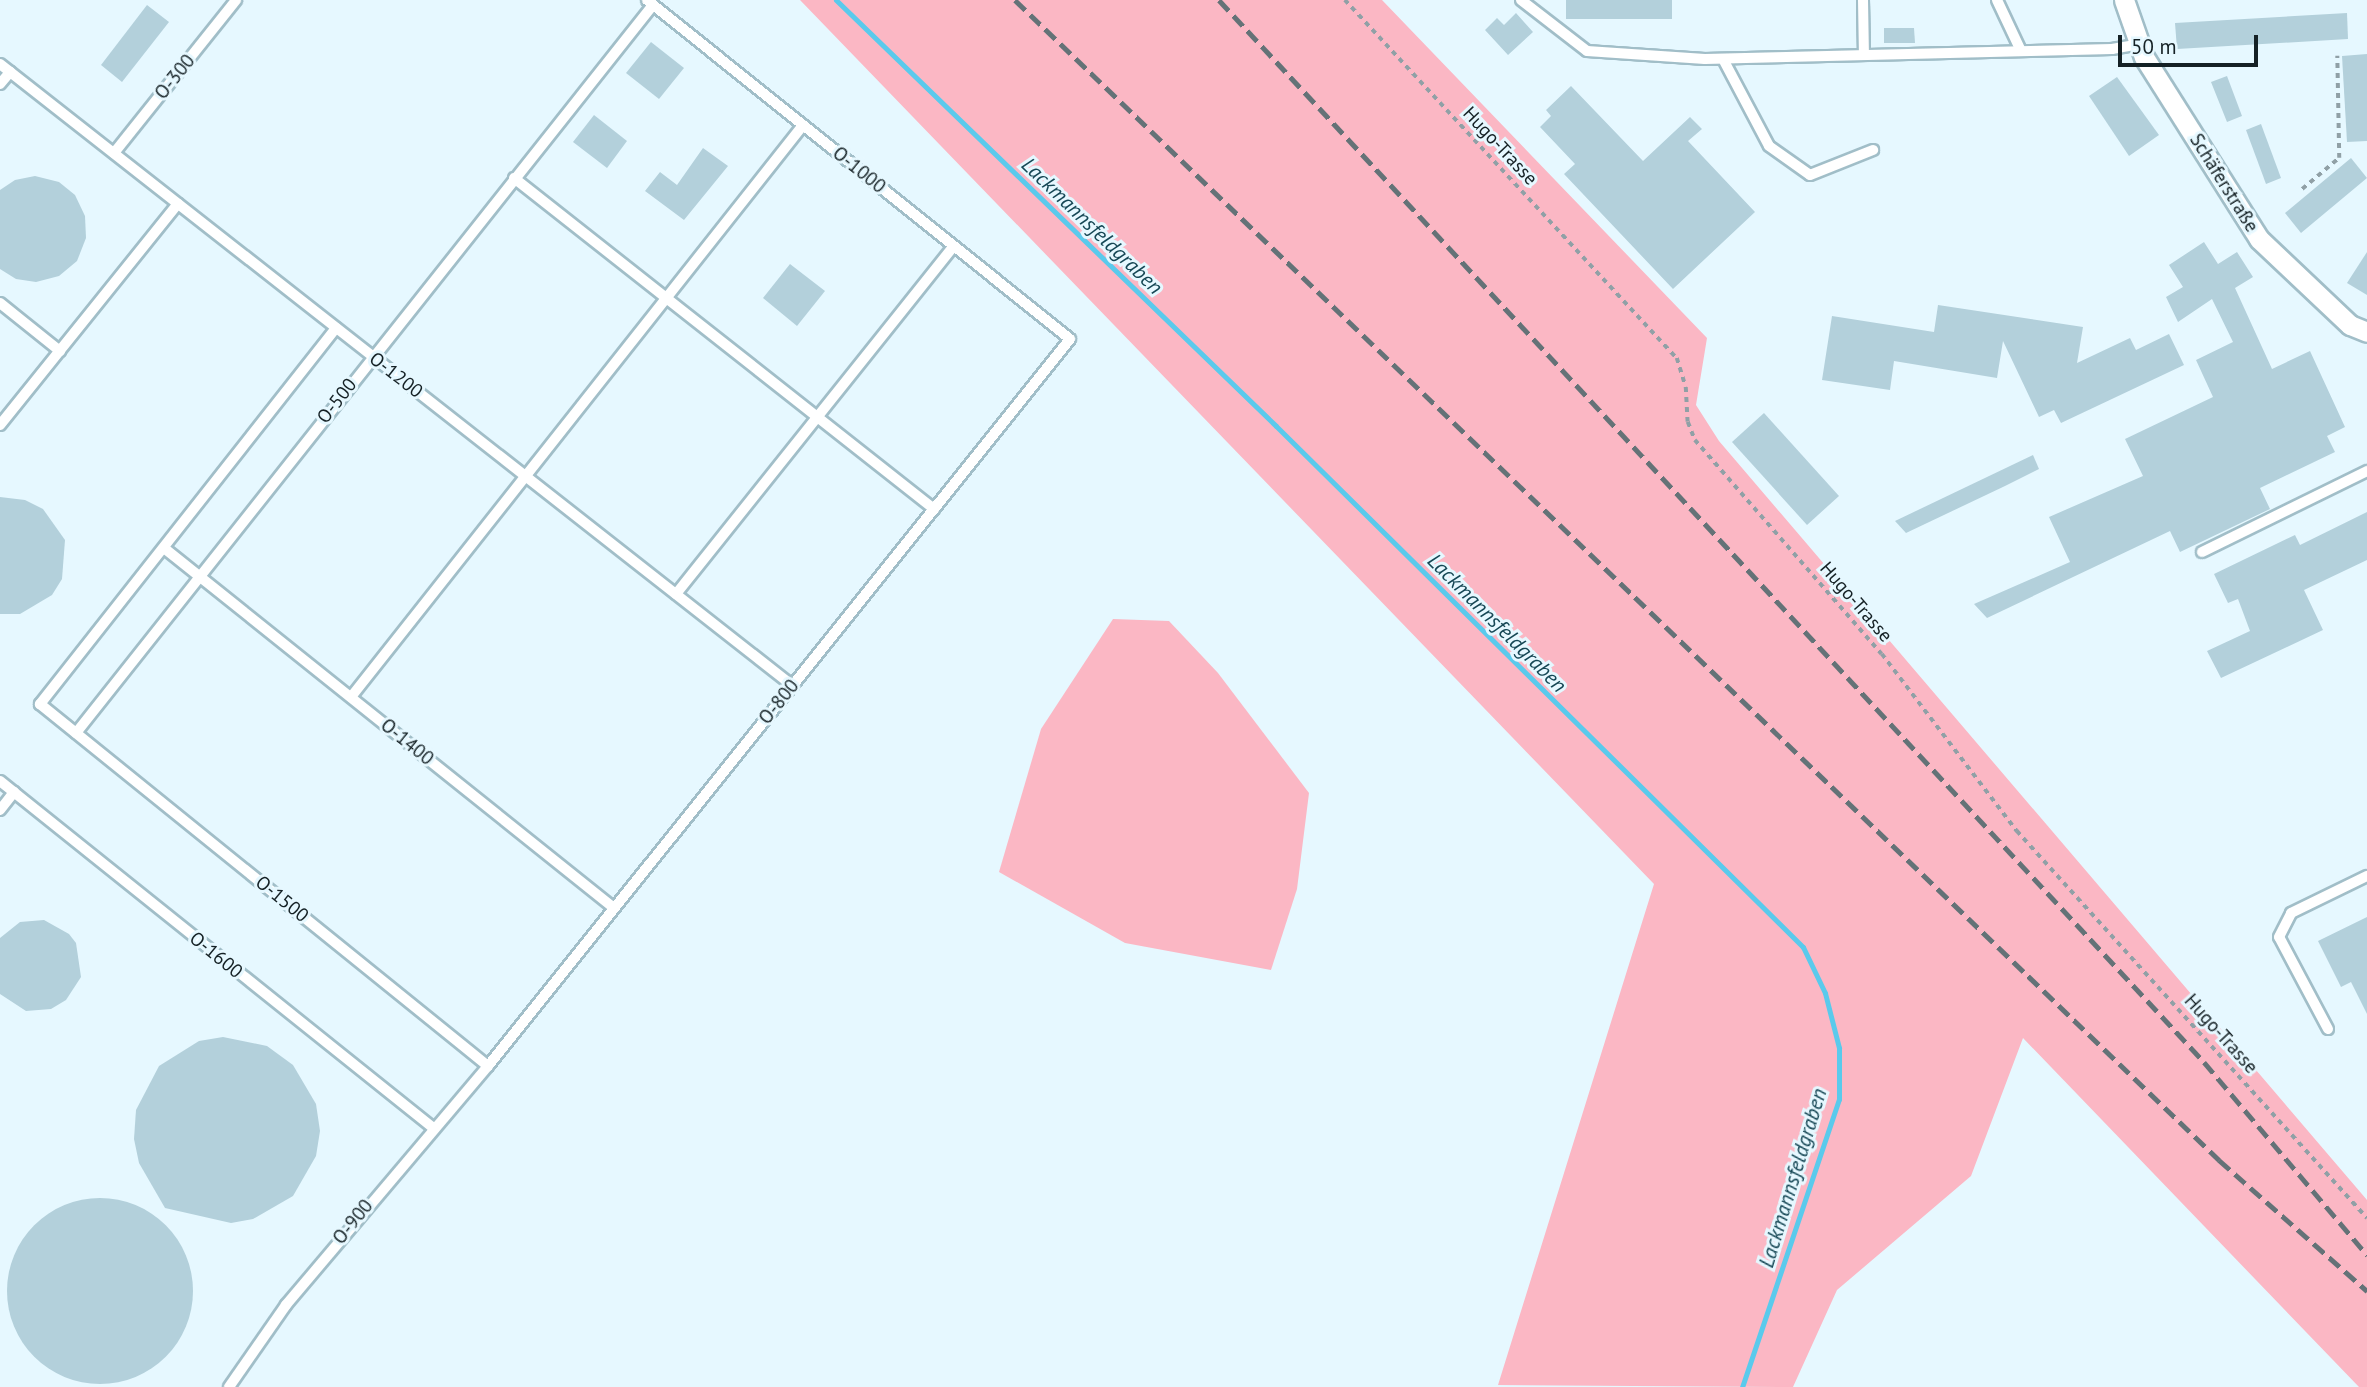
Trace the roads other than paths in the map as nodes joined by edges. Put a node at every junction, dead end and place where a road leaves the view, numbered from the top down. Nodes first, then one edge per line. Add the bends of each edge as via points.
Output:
1 (236, 0) edge
2 (1521, 0) edge
3 (1863, 0) edge
4 (1997, 0) edge
5 (2124, 0) edge
6 (650, 2) edge
7 (2140, 44) junction
8 (2021, 51) junction
9 (1864, 55) junction
10 (1723, 59) junction
11 (0, 64) edge
12 (10, 72) junction
13 (0, 84) edge
14 (803, 125) junction
15 (1873, 150) dead end
16 (114, 153) junction
17 (514, 178) junction
18 (178, 204) junction
19 (954, 246) junction
20 (666, 298) junction
21 (0, 303) edge
22 (337, 328) junction
23 (2367, 332) edge
24 (1070, 339) joint
25 (60, 351) junction
26 (372, 356) junction
27 (817, 417) junction
28 (0, 425) edge
29 (2367, 471) edge
30 (526, 477) junction
31 (934, 509) junction
32 (164, 548) junction
33 (2202, 552) dead end
34 (199, 575) junction
35 (676, 594) junction
36 (793, 686) junction
37 (351, 697) junction
38 (76, 733) junction
39 (0, 781) edge
40 (14, 792) junction
41 (0, 810) edge
42 (2367, 876) edge
43 (614, 908) junction
44 (2328, 1029) dead end
45 (488, 1066) junction
46 (432, 1127) junction
47 (229, 1387) edge

1 - 16 lane, O-300
2 - 10 lane via 1587,51
3 - 9 lane
4 - 8 lane
5 - 7 street, Schäferstraße
6 - 14 lane, O-1000
6 - 17 lane, O-500
7 - 8 lane
7 - 23 street, Schäferstraße via 2259,239 2350,325
8 - 9 lane
9 - 10 lane
10 - 15 lane via 1769,146 1810,175
11 - 12 lane, O-1200
12 - 13 lane
12 - 16 lane, O-1200
14 - 19 lane, O-1000
14 - 20 lane
16 - 18 lane, O-1200
17 - 20 lane
17 - 26 lane, O-500
18 - 22 lane, O-1200
18 - 25 lane
19 - 24 lane, O-1000
19 - 27 lane
20 - 27 lane
20 - 30 lane
21 - 25 lane
22 - 26 lane, O-1200
22 - 32 lane
24 - 31 lane, O-800
25 - 28 lane
26 - 30 lane, O-1200
26 - 34 lane, O-500
27 - 31 lane
27 - 35 lane
29 - 33 lane
30 - 35 lane, O-1200
30 - 37 lane
31 - 36 lane, O-800
32 - 34 lane, O-1400
32 - 38 lane, O-1500 via 40,704
34 - 37 lane, O-1400
34 - 38 lane, O-500
35 - 36 lane, O-1200
36 - 43 lane, O-800
37 - 43 lane, O-1400
38 - 45 lane, O-1500
39 - 40 lane, O-1600
40 - 41 lane
40 - 46 lane, O-1600
42 - 44 lane via 2291,912 2279,937
43 - 45 lane, O-800
45 - 46 lane, O-900
46 - 47 lane, O-900 via 286,1305

